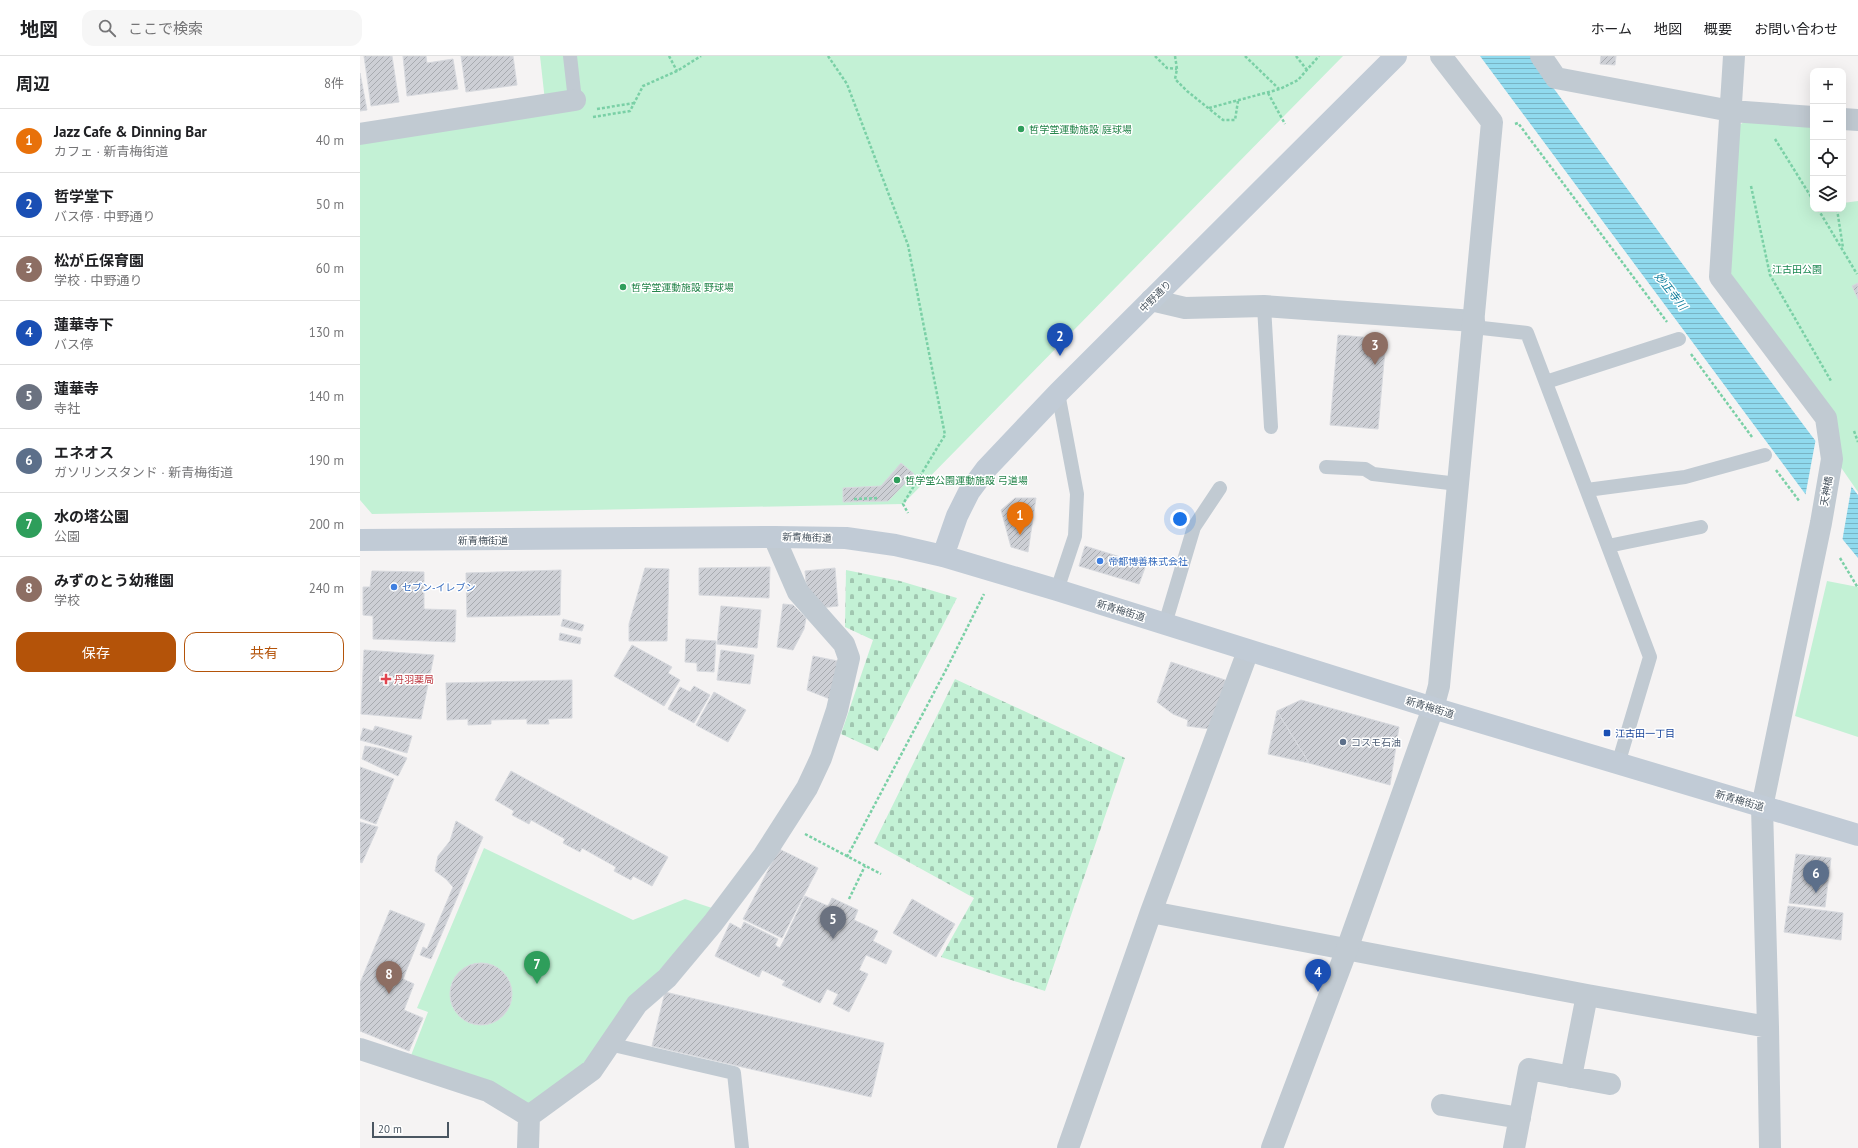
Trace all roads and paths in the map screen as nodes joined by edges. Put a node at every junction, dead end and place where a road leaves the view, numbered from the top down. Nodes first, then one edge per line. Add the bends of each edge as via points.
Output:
1 (570, 56) edge
2 (669, 56) edge
3 (828, 56) edge
4 (1155, 56) edge
5 (1174, 56) edge
6 (1245, 56) edge
7 (1296, 56) edge
8 (1319, 56) edge
9 (1396, 56) edge
10 (1441, 56) edge
11 (1541, 56) edge
12 (1734, 56) edge
13 (1177, 69) junction
14 (1307, 70) junction
15 (677, 71) dead end
16 (1280, 89) junction
17 (1268, 93) junction
18 (575, 100) joint
19 (1238, 101) junction
20 (1209, 108) junction
21 (1731, 111) junction
22 (1760, 113) junction
23 (1810, 117) edge
24 (1846, 119) edge
25 (1858, 120) edge
26 (1285, 124) dead end
27 (360, 134) edge
28 (1751, 185) dead end
29 (1810, 195) edge
30 (1820, 212) edge
31 (1838, 212) edge
32 (1844, 250) junction
33 (1857, 274) dead end
34 (1151, 300) junction
35 (1264, 306) junction
36 (1474, 324) junction
37 (1679, 339) dead end
38 (1546, 382) junction
39 (1832, 383) dead end
40 (1058, 393) junction
41 (1271, 427) dead end
42 (1765, 455) dead end
43 (1326, 467) dead end
44 (1458, 484) junction
45 (1220, 488) dead end
46 (1587, 490) junction
47 (879, 498) dead end
48 (854, 499) dead end
49 (908, 513) dead end
50 (1701, 527) dead end
51 (774, 537) junction
52 (360, 540) edge
53 (1608, 546) junction
54 (943, 556) junction
55 (1057, 590) junction
56 (984, 593) dead end
57 (1165, 624) junction
58 (1248, 651) junction
59 (1433, 708) junction
60 (1618, 764) junction
61 (1762, 807) junction
62 (785, 823) junction
63 (1858, 835) edge
64 (847, 857) junction
65 (865, 866) junction
66 (881, 874) dead end
67 (849, 899) dead end
68 (1151, 912) junction
69 (1347, 949) junction
70 (1587, 995) junction
71 (1768, 1027) junction
72 (609, 1044) junction
73 (360, 1048) edge
74 (1571, 1077) junction
75 (1610, 1084) dead end
76 (1442, 1105) dead end
77 (529, 1116) junction
78 (1520, 1118) junction
79 (528, 1148) edge
80 (742, 1148) edge
81 (1068, 1148) edge
82 (1272, 1148) edge
83 (1514, 1148) edge
84 (1770, 1148) edge

1 - 18 lane
2 - 15 path
3 - 49 path via 847,84 908,245 946,435 903,504
4 - 13 path via 1167,68
5 - 13 path
6 - 16 path
7 - 14 path
8 - 14 path
9 - 34 main road, 中野通り
10 - 36 street via 1492,122
11 - 21 street via 1556,78
12 - 21 street, 天神橋
13 - 20 path via 1175,79
14 - 16 path via 1298,80
16 - 17 path
17 - 19 path
17 - 26 path
18 - 27 street
19 - 20 path
19 - 20 path via 1235,120 1223,120
21 - 22 street
21 - 61 street, 天神橋 via 1720,277 1826,418 1832,459
22 - 23 street
22 - 29 path
24 - 25 street
28 - 39 path via 1770,275
30 - 32 path
31 - 32 path
32 - 33 path
34 - 35 street via 1185,308
34 - 40 main road, 中野通り
35 - 36 street
35 - 41 lane
36 - 38 lane via 1527,333
36 - 44 street
37 - 38 lane
38 - 46 lane
40 - 54 main road, 中野通り via 986,469 969,492 957,516
40 - 55 lane via 1077,494 1075,536
42 - 46 lane via 1685,477
43 - 44 lane via 1365,469 1373,474
44 - 59 street via 1439,686
45 - 57 lane via 1194,527
46 - 53 lane
47 - 48 path
50 - 53 lane
51 - 52 main road, 新青梅街道
51 - 54 main road, 新青梅街道 via 846,538 896,545
51 - 62 street via 798,592 844,644 849,658 837,710 821,758 807,788
53 - 60 lane via 1650,657
54 - 55 main road, 新青梅街道
55 - 57 main road, 新青梅街道
56 - 64 path
57 - 58 main road, 新青梅街道
58 - 59 main road, 新青梅街道
58 - 68 street
59 - 60 main road, 新青梅街道
59 - 69 street
60 - 61 main road, 新青梅街道
61 - 63 main road, 新青梅街道
61 - 71 street, 天神橋
62 - 64 path
62 - 72 street via 713,922 667,978 637,1004
64 - 65 path
65 - 66 path
65 - 67 path
68 - 69 street
68 - 81 street
69 - 70 street
69 - 82 street
70 - 71 street
70 - 74 street
71 - 84 street, 天神橋
72 - 77 street via 592,1070
72 - 80 lane via 734,1072
73 - 77 street via 488,1091
74 - 75 street
74 - 78 street via 1529,1069
76 - 78 street
77 - 79 street
78 - 83 street

